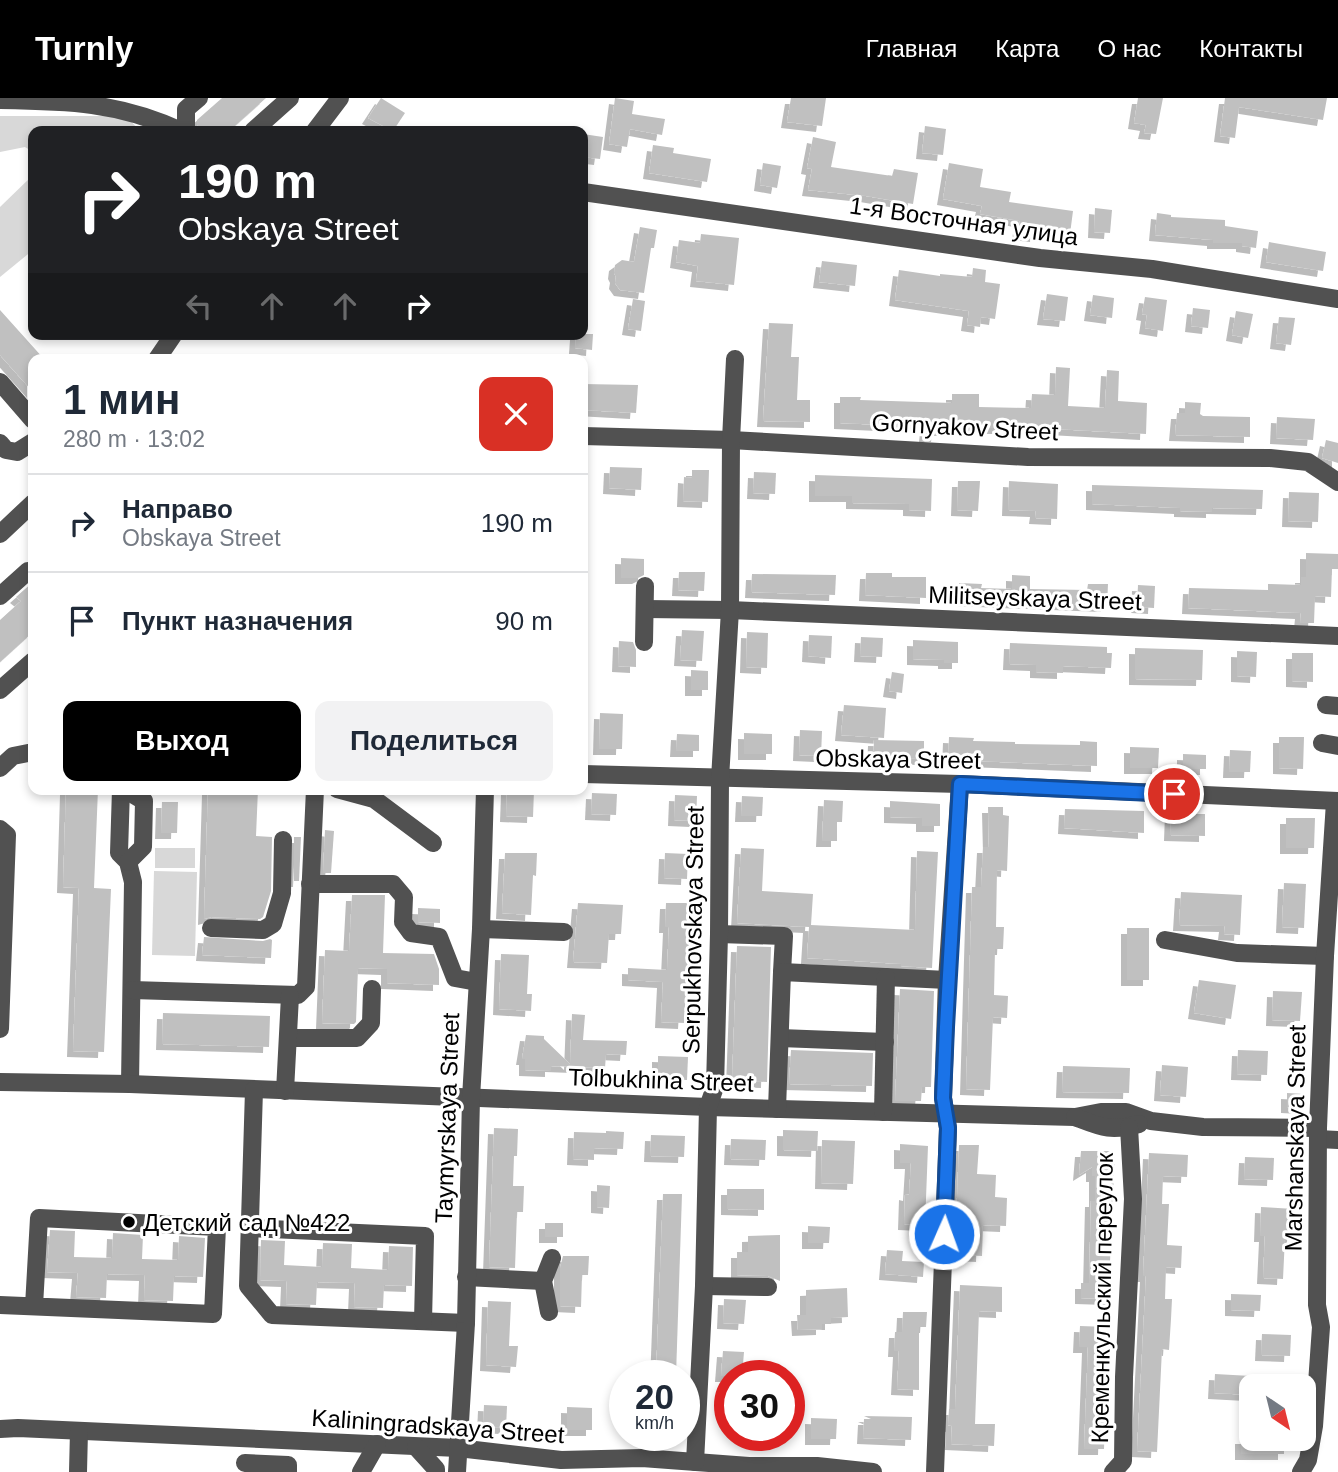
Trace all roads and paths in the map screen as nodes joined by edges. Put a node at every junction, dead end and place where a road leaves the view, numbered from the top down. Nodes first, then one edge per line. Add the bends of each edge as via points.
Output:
1 (290, 98) edge
2 (340, 98) edge
3 (0, 100) edge
4 (76, 100) edge
5 (191, 102) edge
6 (172, 126) edge
7 (184, 126) edge
8 (259, 126) edge
9 (319, 126) edge
10 (588, 193) edge
11 (1338, 299) edge
12 (735, 359) dead end
13 (0, 382) edge
14 (28, 413) edge
15 (588, 436) edge
16 (731, 440) junction
17 (0, 443) edge
18 (28, 445) edge
19 (1338, 482) edge
20 (28, 508) edge
21 (0, 534) edge
22 (28, 572) edge
23 (645, 586) dead end
24 (0, 596) edge
25 (645, 609) junction
26 (730, 610) junction
27 (1338, 636) edge
28 (643, 642) dead end
29 (28, 665) edge
30 (0, 690) edge
31 (28, 750) edge
32 (0, 768) edge
33 (588, 774) edge
34 (720, 779) junction
35 (960, 784) junction
36 (123, 795) edge
37 (315, 795) edge
38 (359, 795) edge
39 (485, 795) edge
40 (1337, 801) edge
41 (0, 829) edge
42 (283, 840) dead end
43 (433, 843) dead end
44 (310, 888) junction
45 (282, 892) junction
46 (211, 928) dead end
47 (481, 929) junction
48 (564, 932) dead end
49 (719, 934) junction
50 (1166, 940) dead end
51 (1325, 956) junction
52 (782, 972) junction
53 (886, 976) junction
54 (947, 980) junction
55 (477, 982) junction
56 (372, 989) dead end
57 (132, 990) junction
58 (290, 996) junction
59 (0, 1029) edge
60 (288, 1038) junction
61 (780, 1038) junction
62 (885, 1042) junction
63 (0, 1082) edge
64 (130, 1084) junction
65 (254, 1090) junction
66 (285, 1091) junction
67 (471, 1098) junction
68 (708, 1107) junction
69 (777, 1109) junction
70 (883, 1112) junction
71 (946, 1112) junction
72 (1075, 1117) junction
73 (1152, 1121) junction
74 (1129, 1127) junction
75 (1318, 1134) junction
76 (1338, 1140) edge
77 (250, 1228) junction
78 (552, 1258) dead end
79 (466, 1277) junction
80 (543, 1281) junction
81 (704, 1286) junction
82 (768, 1287) dead end
83 (0, 1305) edge
84 (34, 1306) junction
85 (549, 1312) dead end
86 (1338, 1317) edge
87 (423, 1321) junction
88 (466, 1323) junction
89 (1321, 1327) junction
90 (0, 1429) edge
91 (79, 1431) junction
92 (246, 1438) junction
93 (377, 1444) junction
94 (416, 1447) junction
95 (458, 1448) junction
96 (695, 1462) junction
97 (245, 1467) edge
98 (1115, 1471) edge
99 (78, 1472) edge
100 (288, 1472) edge
101 (362, 1472) edge
102 (436, 1472) edge
103 (457, 1472) edge
104 (873, 1472) edge
105 (935, 1472) edge
106 (1301, 1472) edge

1 - 8 street
2 - 9 street
3 - 4 street
4 - 6 street
5 - 7 street
10 - 11 street, 1-я Восточная улица via 1040,258 1152,269
12 - 16 street, Serpukhovskaya Street
13 - 14 street
15 - 16 street, Gornyakov Street
16 - 19 street, Gornyakov Street via 1028,457 1270,458 1308,462
16 - 26 street, Serpukhovskaya Street
17 - 18 street via 17,452
20 - 21 street
22 - 24 street
23 - 25 street
25 - 26 street, Militseyskaya Street
25 - 28 street
26 - 27 street, Militseyskaya Street
26 - 34 street, Serpukhovskaya Street
29 - 30 street
31 - 32 street
33 - 34 street, Obskaya Street
34 - 35 street, Obskaya Street
34 - 49 street, Serpukhovskaya Street
35 - 40 street, Obskaya Street
35 - 54 street
36 - 57 street via 119,853 128,862 133,881
37 - 44 street
38 - 43 street via 373,799
39 - 47 street, Taymyrskaya Street
40 - 51 street, Marshanskaya Street
41 - 59 street via 7,835
42 - 45 street
44 - 45 street
44 - 55 street via 393,884 404,897 403,922 411,933 439,937 455,978
44 - 58 street via 306,987
45 - 46 street via 269,928
47 - 48 street
47 - 55 street, Taymyrskaya Street
49 - 52 street via 785,936
49 - 68 street, Serpukhovskaya Street via 715,1087
50 - 51 street via 1237,953
51 - 75 street, Marshanskaya Street
52 - 53 street
52 - 61 street
53 - 54 street
53 - 62 street
54 - 71 street
55 - 67 street, Taymyrskaya Street
56 - 60 street via 371,1023 357,1038
57 - 58 street
57 - 64 street
58 - 60 street
60 - 66 street
61 - 62 street
61 - 69 street
62 - 70 street
63 - 64 street, Tolbukhina Street
64 - 65 street, Tolbukhina Street
65 - 66 street, Tolbukhina Street
65 - 77 street
66 - 67 street, Tolbukhina Street
67 - 68 street, Tolbukhina Street
67 - 79 street, Taymyrskaya Street
68 - 69 street, Tolbukhina Street
68 - 81 street, Serpukhovskaya Street
69 - 70 street, Tolbukhina Street
70 - 71 street, Tolbukhina Street
71 - 72 street, Tolbukhina Street
71 - 105 street
72 - 73 street, Tolbukhina Street via 1126,1112
72 - 74 street via 1106,1129
73 - 74 street
73 - 75 street, Tolbukhina Street
74 - 98 street, Кременкульский переулок via 1133,1199 1123,1461
75 - 76 street, Tolbukhina Street
75 - 89 street, Marshanskaya Street via 1317,1305
77 - 87 street via 248,1286 272,1315
77 - 87 street via 425,1236
78 - 80 street
79 - 80 street
79 - 88 street, Taymyrskaya Street
80 - 85 street
81 - 82 street
81 - 96 street, Serpukhovskaya Street
83 - 84 street
84 - 84 street via 213,1314 217,1227 39,1218
86 - 89 street
87 - 88 street
88 - 95 street, Taymyrskaya Street
89 - 106 street, Marshanskaya Street via 1314,1426
90 - 91 street, Kaliningradskaya Street
91 - 92 street, Kaliningradskaya Street
91 - 99 street
92 - 93 street, Kaliningradskaya Street
92 - 97 street
93 - 94 street, Kaliningradskaya Street
93 - 101 street
94 - 95 street, Kaliningradskaya Street
94 - 102 street
95 - 96 street, Kaliningradskaya Street via 561,1461 642,1458
95 - 103 street, Taymyrskaya Street
96 - 104 street, Kaliningradskaya Street
97 - 100 street via 288,1465

